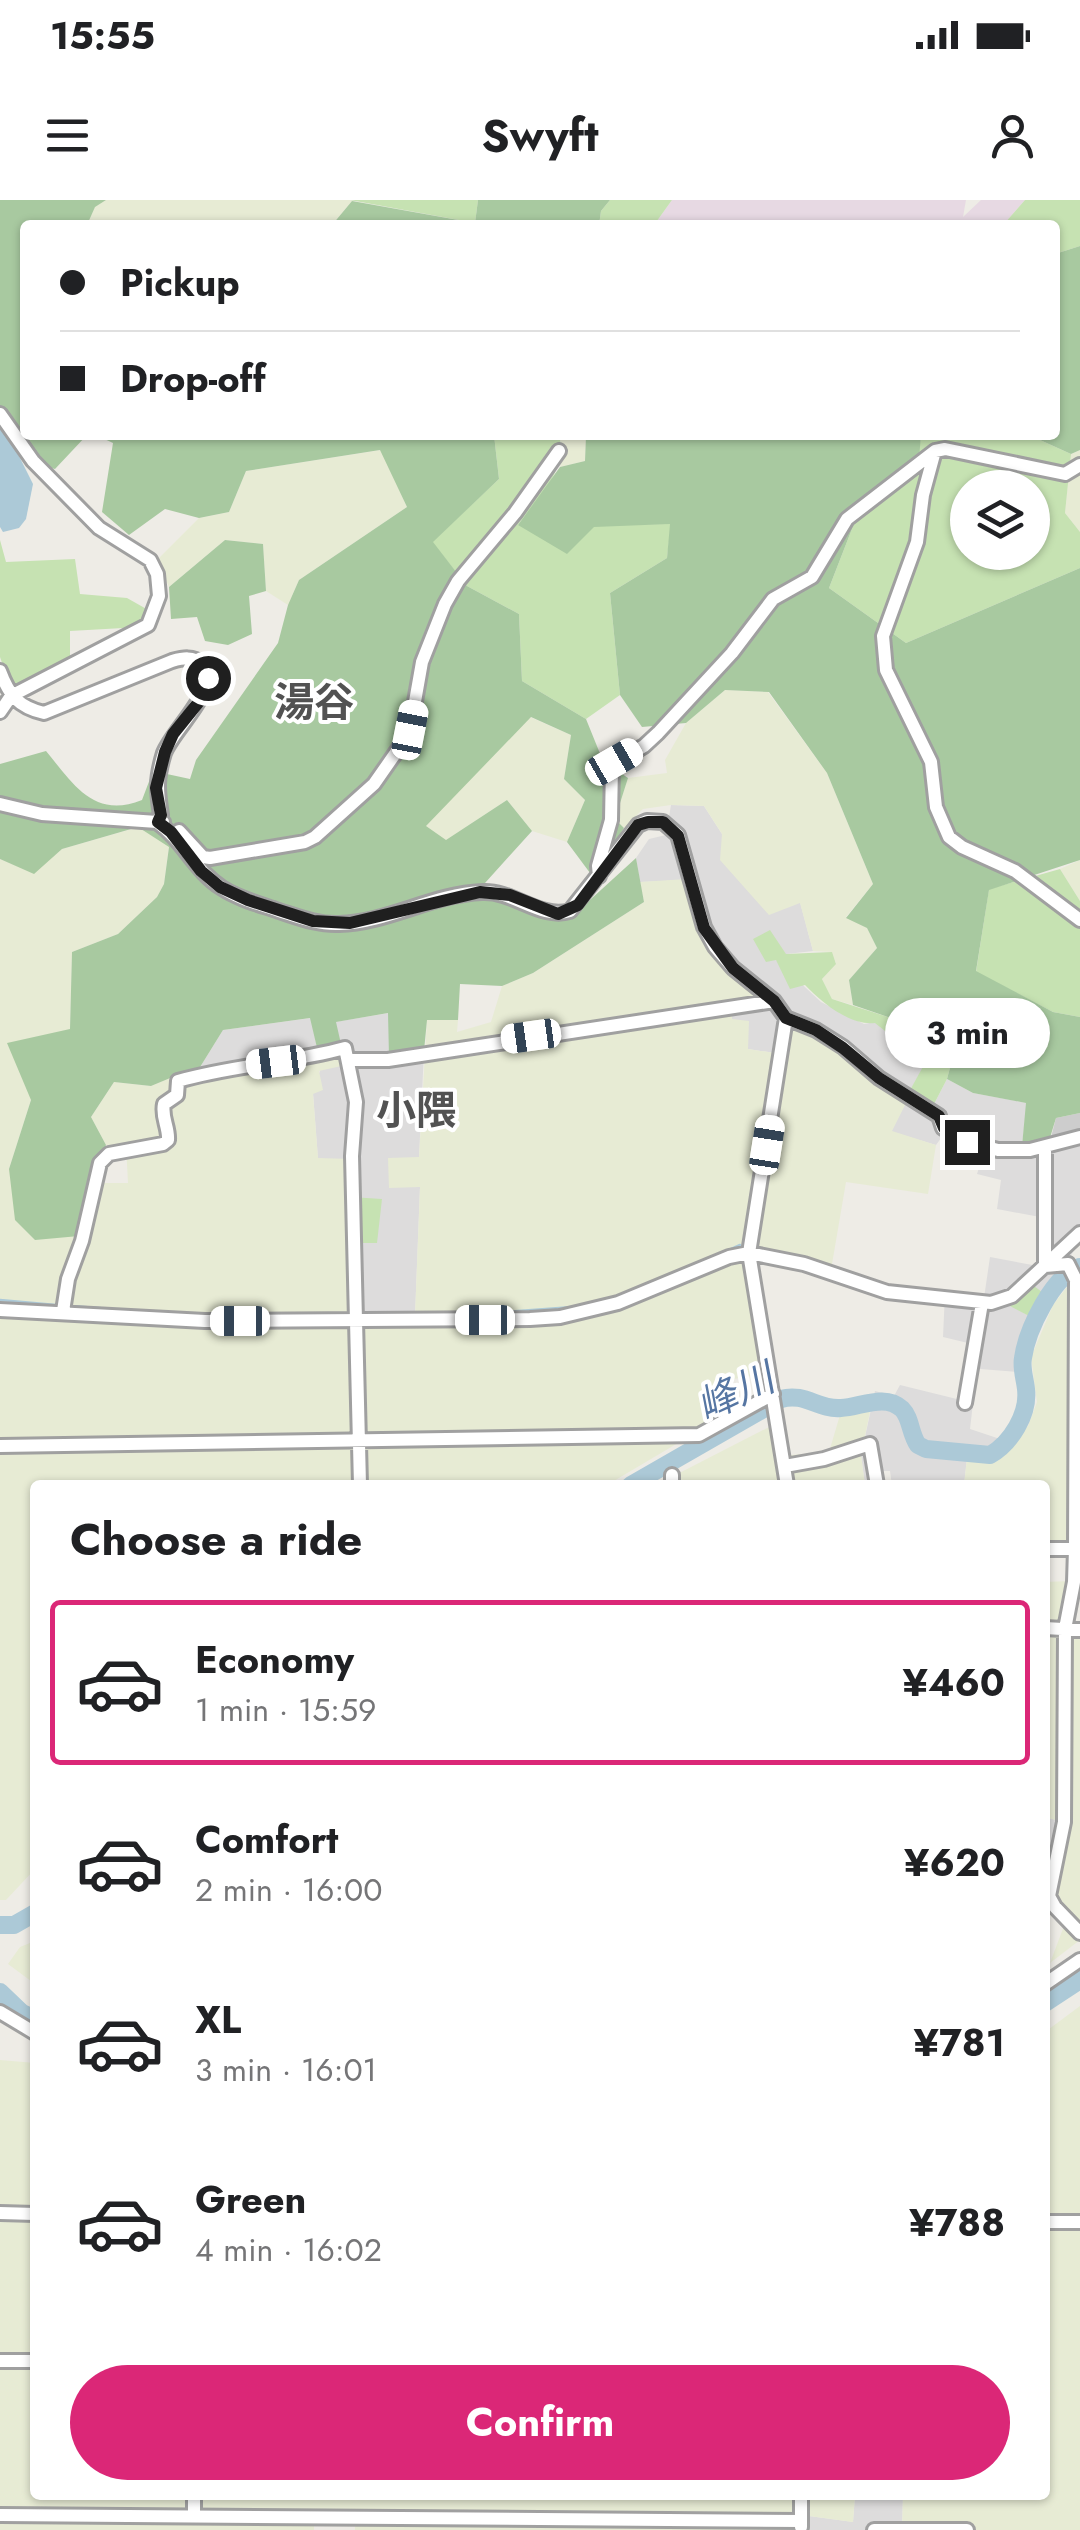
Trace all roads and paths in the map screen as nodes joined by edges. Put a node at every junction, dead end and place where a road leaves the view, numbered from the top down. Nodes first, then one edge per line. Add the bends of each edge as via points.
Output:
1 (0, 414) edge
2 (558, 451) dead end
3 (936, 451) junction
4 (1080, 466) edge
5 (0, 671) edge
6 (12, 696) junction
7 (0, 712) edge
8 (0, 804) edge
9 (158, 822) junction
10 (599, 878) junction
11 (1080, 920) edge
12 (774, 1001) junction
13 (786, 1018) junction
14 (350, 1060) junction
15 (1080, 1136) edge
16 (1045, 1148) junction
17 (1080, 1234) edge
18 (750, 1252) junction
19 (1045, 1266) junction
20 (982, 1304) junction
21 (0, 1309) edge
22 (63, 1311) junction
23 (356, 1320) junction
24 (1078, 1338) edge
25 (773, 1394) junction
26 (965, 1403) dead end
27 (359, 1441) junction
28 (0, 1446) edge
29 (786, 1466) junction
30 (360, 1480) edge
31 (787, 1480) edge
32 (876, 1480) edge
33 (1050, 1550) edge
34 (1078, 1550) edge
35 (1050, 1628) edge
36 (1065, 1630) junction
37 (1080, 1630) edge
38 (1050, 1858) edge
39 (1050, 1898) edge
40 (1080, 1933) edge
41 (1080, 1960) edge
42 (1050, 1981) edge
43 (0, 2012) edge
44 (30, 2031) edge
45 (0, 2213) edge
46 (30, 2214) edge
47 (1050, 2222) edge
48 (1080, 2222) edge
49 (0, 2361) edge
50 (30, 2361) edge
51 (194, 2500) edge
52 (801, 2500) edge
53 (0, 2516) edge
54 (194, 2516) junction
55 (277, 2524) edge
56 (801, 2526) edge
57 (874, 2530) edge
58 (967, 2530) edge

1 - 6 street via 33,461 99,528 150,560 159,596 148,625 136,634
2 - 9 street via 452,592 422,662 410,730 359,797 305,842 210,858 171,822
3 - 4 street via 1065,474
3 - 10 street via 848,519 812,577 773,599 658,732 612,765 611,820
3 - 11 street via 917,542 883,636 886,670 930,762 936,807 949,838 1015,871
5 - 6 street
6 - 7 street
6 - 9 street via 44,713 172,660 199,661 207,686 165,752 156,788
8 - 9 street via 42,814
9 - 10 street via 220,887 326,923 480,892 510,895 558,914 578,905
10 - 12 street via 638,825 656,821 672,827 715,948
12 - 13 street
12 - 14 street via 388,1060
13 - 16 street via 843,1048 939,1116 955,1137 998,1150
13 - 18 street
14 - 22 street via 345,1048 178,1081 177,1095 162,1112 168,1140 109,1154 100,1164
14 - 23 street via 356,1102
15 - 16 street
16 - 19 street
17 - 19 street
18 - 20 street via 887,1292
18 - 23 street via 574,1314
18 - 25 street
19 - 20 street via 1012,1296
19 - 24 street via 1071,1269
20 - 26 street
21 - 22 street
22 - 23 street via 205,1321
23 - 27 street
24 - 34 street
25 - 27 street via 700,1435
25 - 29 street
27 - 28 street
27 - 30 street
29 - 31 street
29 - 32 street via 870,1444
33 - 34 street
34 - 36 street
35 - 36 street
36 - 37 street
36 - 38 street via 1064,1822
39 - 40 street
41 - 42 street
43 - 44 street
45 - 46 street
47 - 48 street
49 - 50 street
51 - 54 street
52 - 56 street
53 - 54 street
54 - 55 street
55 - 56 street
57 - 58 street

